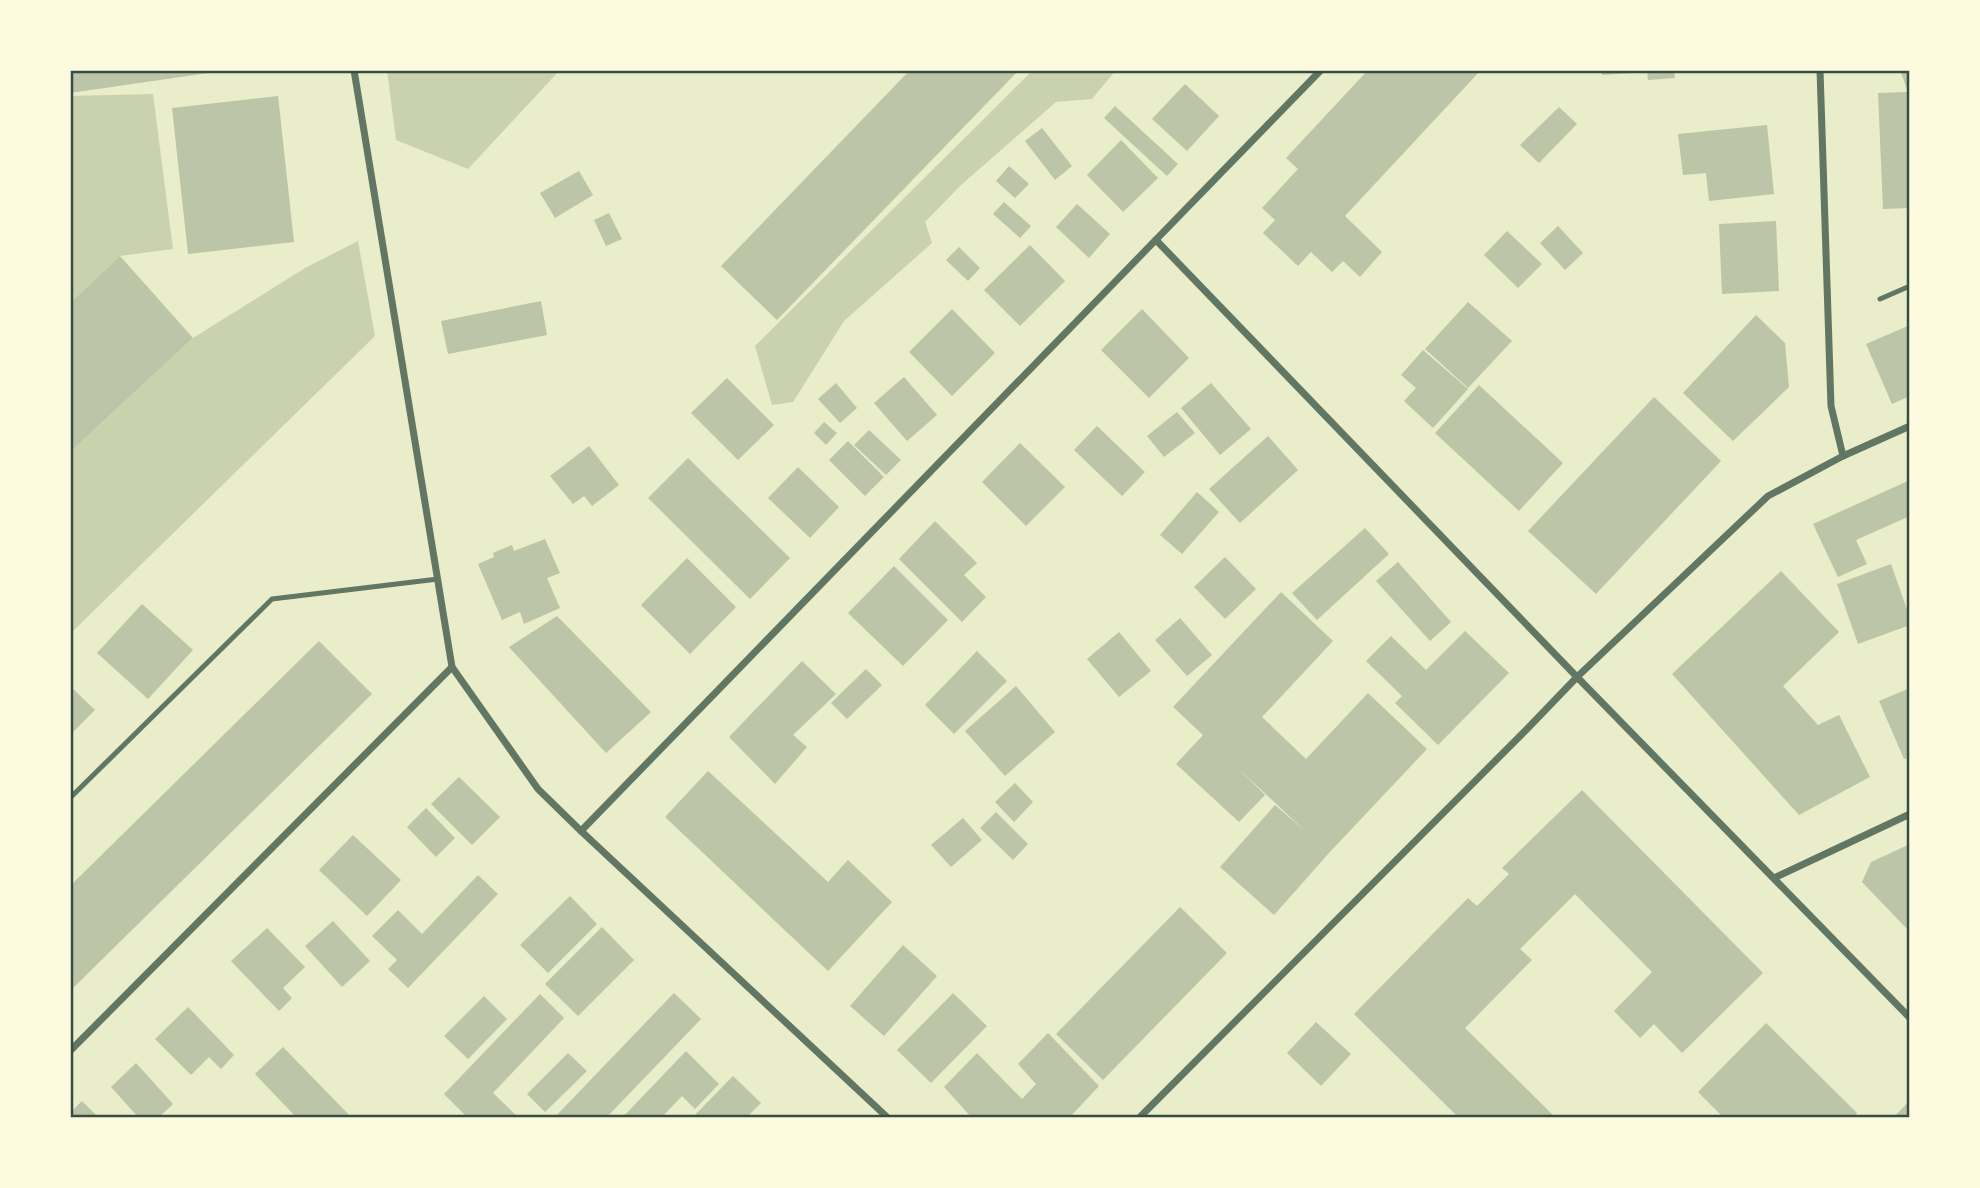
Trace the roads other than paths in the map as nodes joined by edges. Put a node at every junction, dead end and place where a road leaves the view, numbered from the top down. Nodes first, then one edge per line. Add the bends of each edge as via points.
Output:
1 (354, 70) edge
2 (1321, 70) edge
3 (1820, 70) edge
4 (1156, 240) junction
5 (1910, 286) edge
6 (1880, 299) dead end
7 (1910, 426) edge
8 (1843, 456) junction
9 (439, 579) junction
10 (452, 667) junction
11 (1577, 677) junction
12 (70, 798) edge
13 (1910, 814) edge
14 (580, 831) junction
15 (1774, 878) junction
16 (1910, 1018) edge
17 (70, 1051) edge
18 (888, 1118) edge
19 (1139, 1118) edge

1 - 9 street
2 - 4 street
3 - 8 street via 1831,406
4 - 11 street
4 - 14 street
5 - 6 lane
7 - 8 street
8 - 11 street via 1768,496
9 - 10 street
9 - 12 lane via 272,599
10 - 14 street via 538,789
10 - 17 street
11 - 15 street
11 - 19 street
13 - 15 street
14 - 18 street
15 - 16 street

